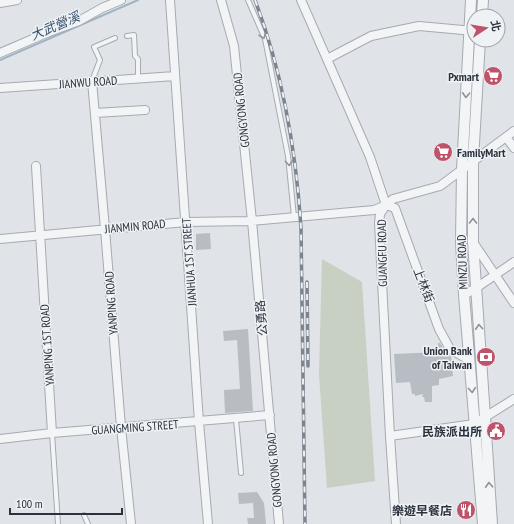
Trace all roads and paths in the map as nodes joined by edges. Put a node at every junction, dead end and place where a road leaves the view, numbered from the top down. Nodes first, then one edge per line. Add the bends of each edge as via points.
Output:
1 (17, 0) edge
2 (121, 0) edge
3 (170, 0) edge
4 (221, 0) edge
5 (248, 0) edge
6 (301, 0) edge
7 (4, 1) edge
8 (466, 30) edge
9 (127, 36) dead end
10 (116, 38) dead end
11 (471, 48) edge
12 (480, 48) edge
13 (0, 53) edge
14 (327, 60) junction
15 (175, 76) junction
16 (138, 78) junction
17 (92, 81) junction
18 (0, 88) edge
19 (145, 110) dead end
20 (95, 113) junction
21 (514, 131) edge
22 (506, 137) junction
23 (514, 148) edge
24 (474, 161) junction
25 (36, 166) dead end
26 (462, 170) junction
27 (386, 205) junction
28 (294, 217) junction
29 (252, 221) junction
30 (186, 222) junction
31 (106, 229) junction
32 (40, 236) junction
33 (0, 239) edge
34 (473, 242) junction
35 (514, 262) edge
36 (495, 275) junction
37 (476, 288) junction
38 (464, 295) junction
39 (514, 303) edge
40 (469, 360) junction
41 (514, 398) edge
42 (270, 416) junction
43 (485, 417) junction
44 (236, 419) junction
45 (200, 422) junction
46 (474, 424) junction
47 (121, 428) junction
48 (52, 433) junction
49 (390, 436) junction
50 (0, 440) edge
51 (241, 473) dead end
52 (84, 515) dead end
53 (58, 524) edge
54 (88, 524) edge
55 (131, 524) edge
56 (208, 524) edge
57 (279, 524) edge
58 (396, 524) edge
59 (483, 524) edge
60 (492, 524) edge

1 - 7 street
2 - 13 street via 79,21
3 - 15 street, JIANHUA 1ST STREET
4 - 29 street, GONGYONG ROAD via 234,46
5 -> 28 lane via 265,39 288,156
6 - 14 street, GUANGFU ROAD
8 - 14 street via 419,26 371,36
9 - 16 lane via 134,35
10 - 17 lane via 94,47 100,60
11 -> 26 street, MINZU ROAD
12 - 24 street, MINZU ROAD
14 - 27 street, GUANGFU ROAD via 370,157
15 - 16 street, JIANWU ROAD
15 - 30 street, JIANHUA 1ST STREET
16 - 17 street, JIANWU ROAD
17 - 18 street, JIANWU ROAD
17 - 20 street, YANPING ROAD
19 - 20 street
20 - 31 street, YANPING ROAD
21 - 22 street, JIANMIN ROAD
22 - 23 street
22 - 24 street, JIANMIN ROAD
24 - 26 street, JIANMIN ROAD
34 -> 24 street, MINZU ROAD
25 - 32 street, YANPING 1ST ROAD
26 - 27 street, JIANMIN ROAD via 440,186 393,199
26 - 38 street, MINZU ROAD via 461,242
27 - 28 street, JIANMIN ROAD via 374,210
27 - 40 street, 上林街 via 395,208 439,329 450,350
27 - 49 street, GUANGFU ROAD via 380,214 379,223
28 - 29 street, JIANMIN ROAD
29 - 30 street, JIANMIN ROAD
29 - 42 street, 公勇路
30 - 31 street, JIANMIN ROAD
30 - 45 street, JIANHUA 1ST STREET
31 - 32 street, JIANMIN ROAD
31 - 47 street, YANPING ROAD
32 - 33 street, JIANMIN ROAD
32 - 48 street, YANPING 1ST ROAD
34 - 36 street
34 - 37 street, MINZU ROAD
35 - 36 street
36 - 37 street
36 - 39 street
37 - 38 street
43 -> 37 street, MINZU ROAD
38 - 40 street, MINZU ROAD
40 -> 46 street, MINZU ROAD
41 - 43 street
42 - 44 street, GUANGMING STREET
42 - 57 street, GONGYONG ROAD
43 - 46 street
60 -> 43 street, MINZU ROAD
44 - 45 street, GUANGMING STREET
44 - 51 lane
45 - 47 street, GUANGMING STREET
45 - 56 street, JIANHUA 1ST STREET
46 - 49 street
46 - 59 street, MINZU ROAD
47 - 48 street, GUANGMING STREET
47 - 55 street, YANPING ROAD
48 - 50 street, GUANGMING STREET
48 - 53 lane, YANPING 1ST ROAD
49 - 58 street, GUANGFU ROAD
52 - 54 lane

